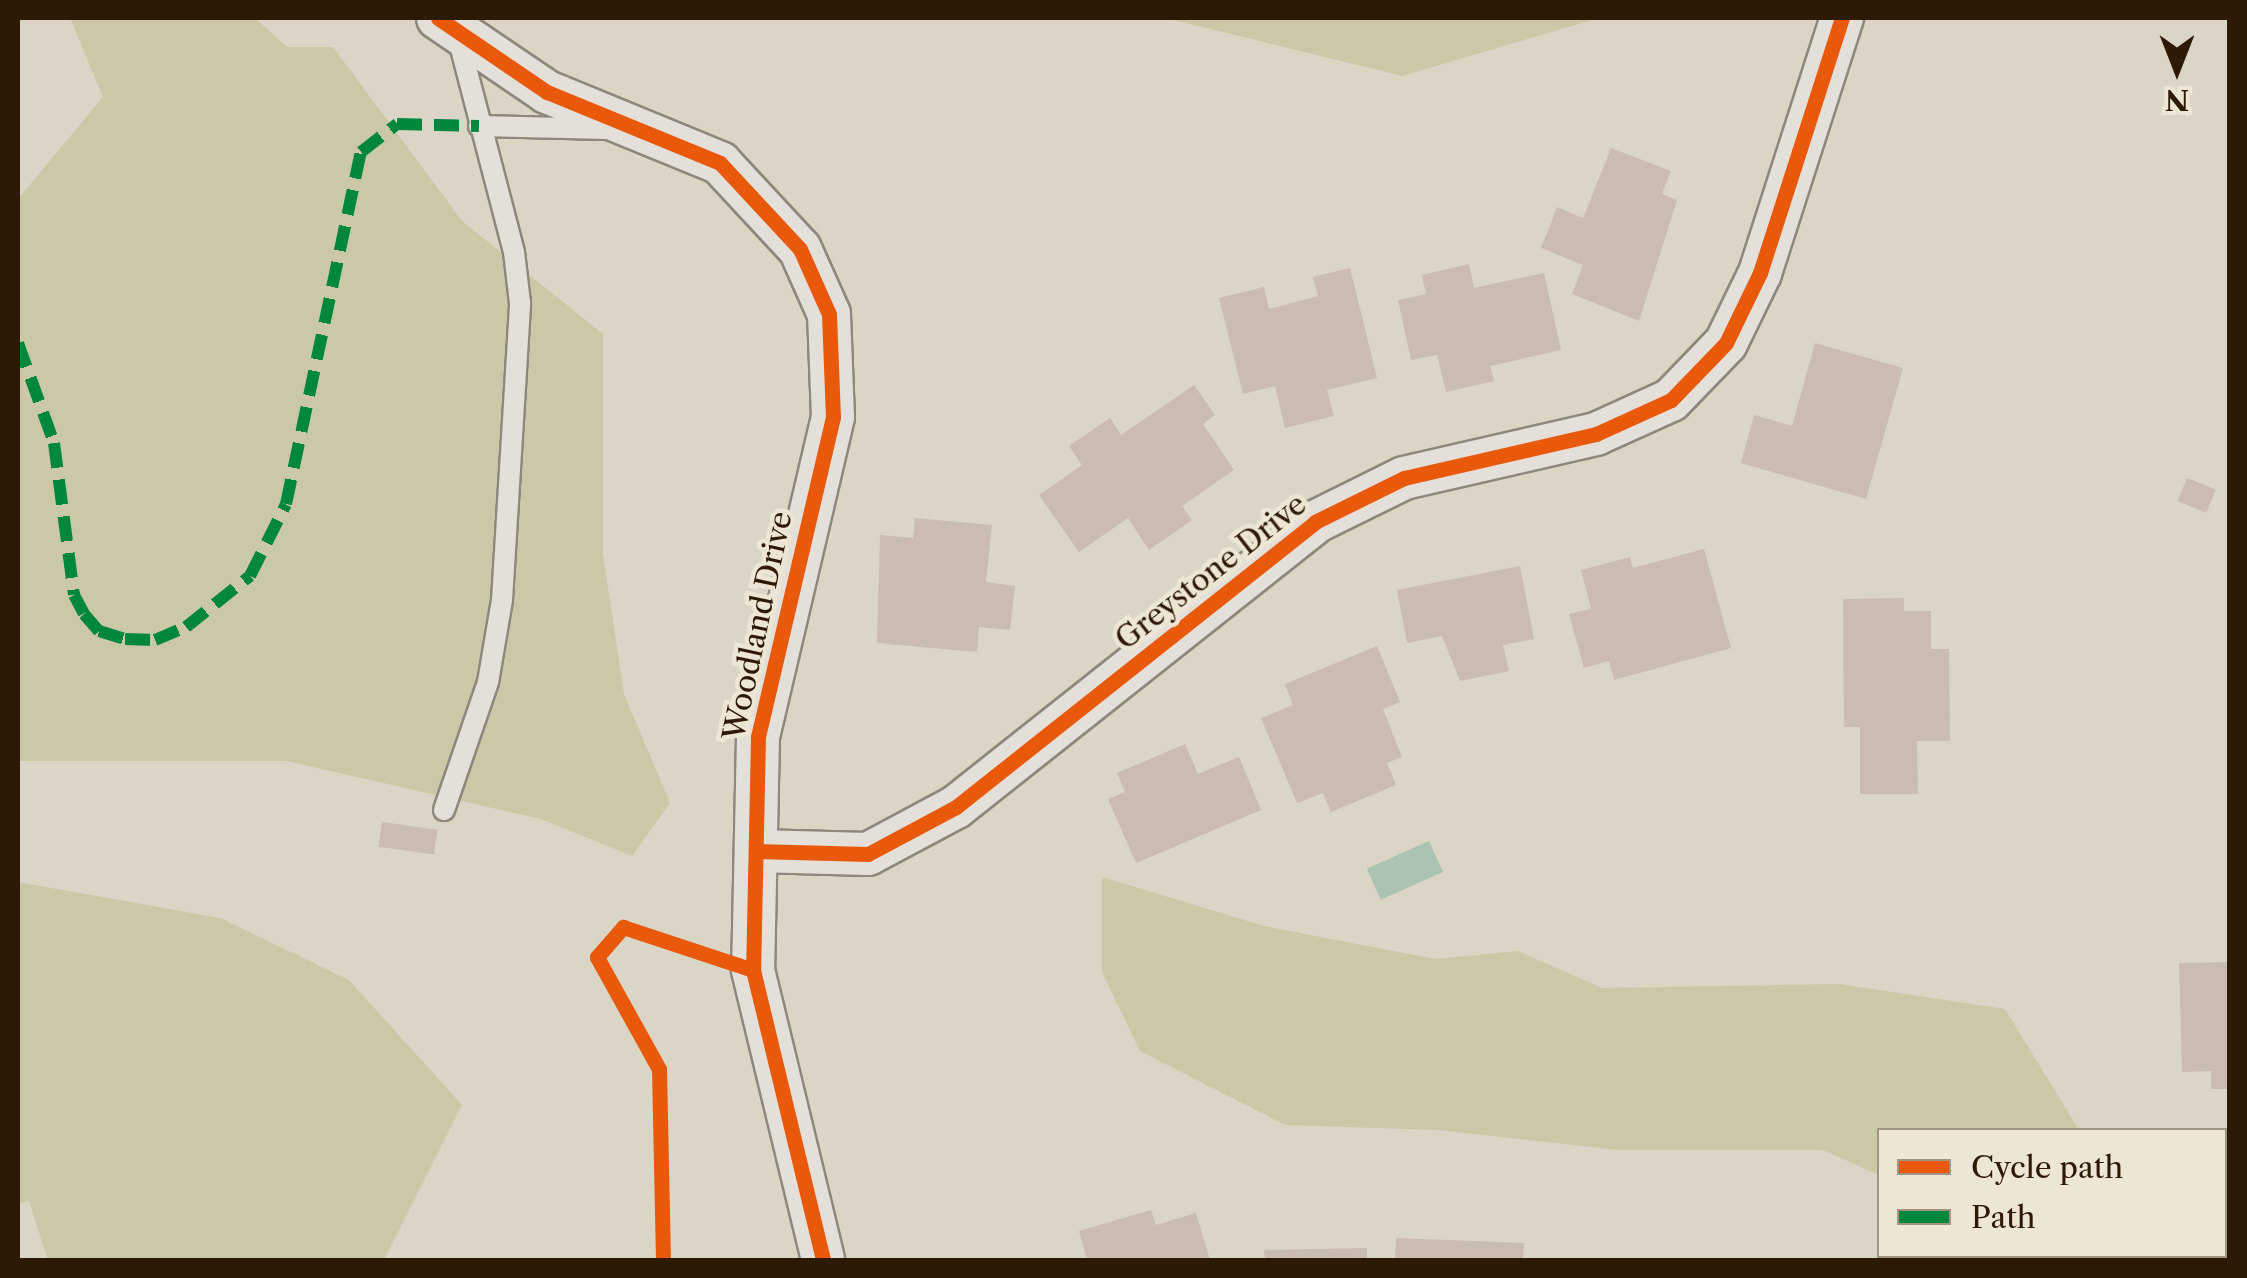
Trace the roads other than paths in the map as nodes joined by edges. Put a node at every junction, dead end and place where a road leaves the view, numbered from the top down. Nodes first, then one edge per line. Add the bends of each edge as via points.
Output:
1 (1842, 18) edge
2 (448, 26) edge
3 (479, 126) junction
4 (644, 127) junction
5 (444, 810) dead end
6 (756, 851) junction
7 (822, 1260) edge

1 - 6 street, Greystone Drive via 1760,273 1726,343 1671,400 1596,434 1404,478 1315,522 956,807 868,854
2 - 3 lane
2 - 4 street, Woodland Drive via 547,92
3 - 4 lane
3 - 5 lane via 520,304 514,493 488,682
4 - 6 street, Woodland Drive via 720,163 800,249 829,314 833,417 758,737
6 - 7 street, Woodland Drive via 753,970

